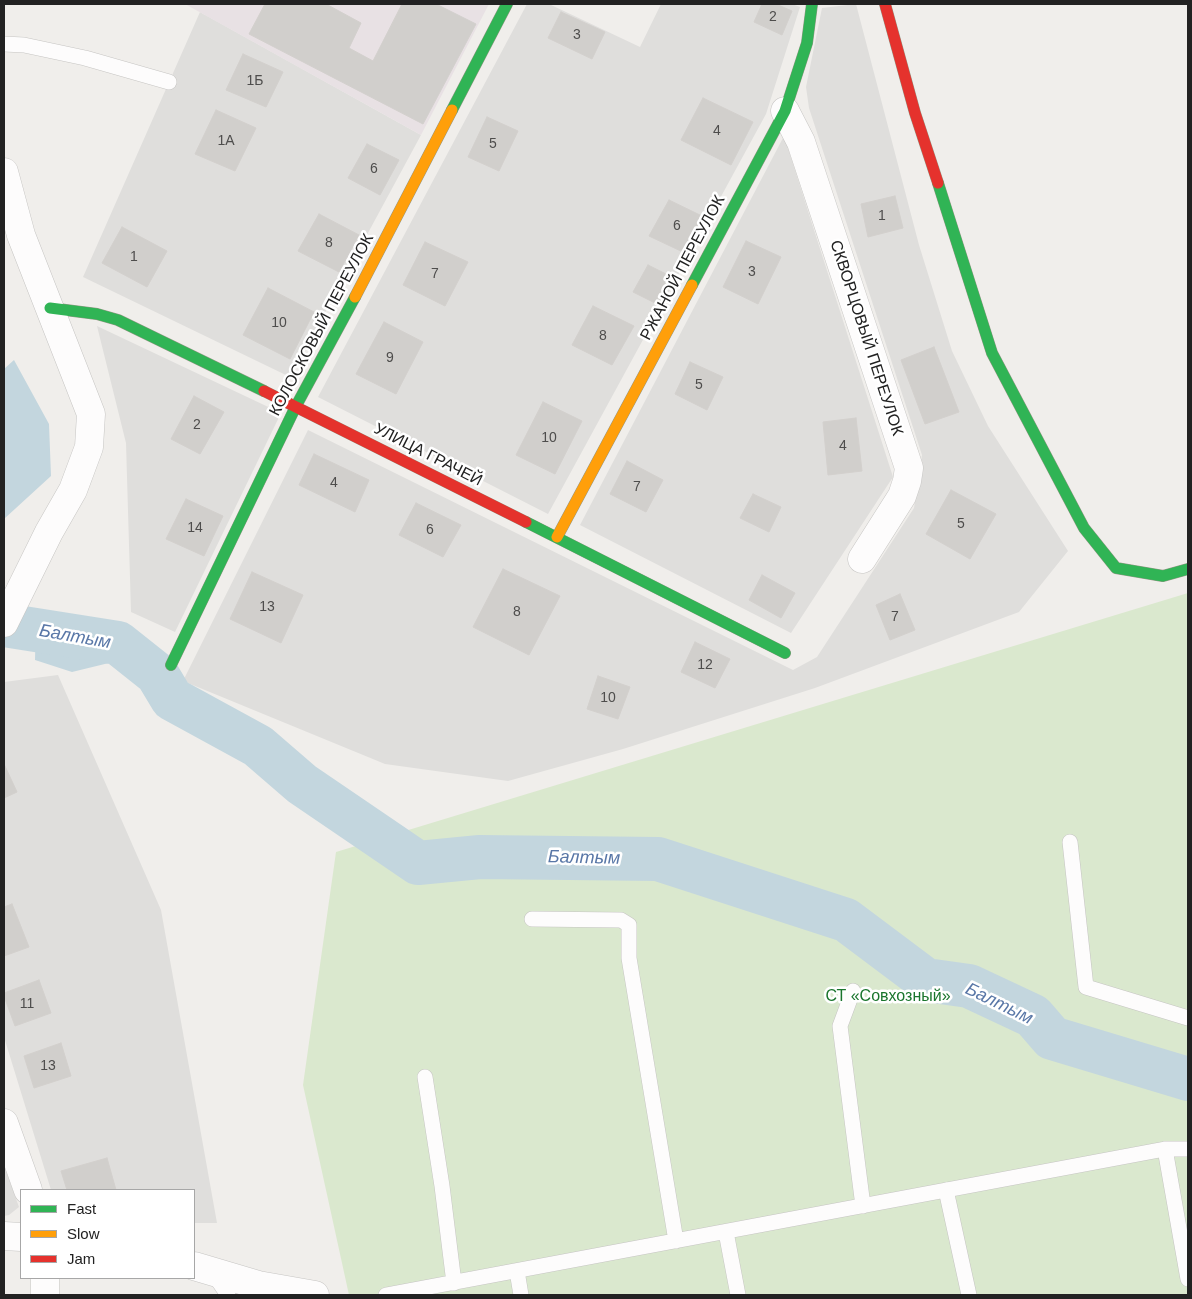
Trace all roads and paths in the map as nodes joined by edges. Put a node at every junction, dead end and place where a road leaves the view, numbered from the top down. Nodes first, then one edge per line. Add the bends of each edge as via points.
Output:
1 (507, 4) edge
2 (812, 4) edge
3 (885, 4) edge
4 (4, 44) edge
5 (169, 82) dead end
6 (785, 111) junction
7 (4, 172) edge
8 (50, 308) junction
9 (296, 406) junction
10 (557, 537) junction
11 (862, 559) dead end
12 (1188, 569) edge
13 (4, 623) edge
14 (784, 653) dead end
15 (170, 665) dead end
16 (1070, 842) dead end
17 (532, 919) dead end
18 (853, 991) dead end
19 (1188, 1018) edge
20 (424, 1077) dead end
21 (4, 1124) edge
22 (1165, 1149) junction
23 (1188, 1149) edge
24 (28, 1189) edge
25 (946, 1190) junction
26 (862, 1206) junction
27 (726, 1232) junction
28 (4, 1236) edge
29 (20, 1237) edge
30 (676, 1241) junction
31 (203, 1269) edge
32 (517, 1271) junction
33 (45, 1279) edge
34 (1188, 1279) edge
35 (454, 1283) junction
36 (45, 1295) edge
37 (228, 1295) edge
38 (315, 1295) edge
39 (386, 1295) edge
40 (522, 1295) edge
41 (738, 1295) edge
42 (969, 1295) edge

1 - 9 street, КОЛОСКОВЫЙ ПЕРЕУЛОК
2 - 6 street, РЖАНОЙ ПЕРЕУЛОК via 806,43
3 - 12 street via 915,113 992,353 1084,528 1116,568 1163,576
4 - 5 lane via 84,58
6 - 10 street, РЖАНОЙ ПЕРЕУЛОК
6 - 11 street, СКВОРЦОВЫЙ ПЕРЕУЛОК via 801,142 909,468 902,496
7 - 8 street via 21,235
8 - 9 street, УЛИЦА ГРАЧЕЙ via 118,320
8 - 13 street via 91,414 89,447 73,490
9 - 10 street, УЛИЦА ГРАЧЕЙ
9 - 15 street, КОЛОСКОВЫЙ ПЕРЕУЛОК
10 - 14 street, УЛИЦА ГРАЧЕЙ
16 - 19 lane via 1086,987
17 - 30 lane via 621,920 628,925 629,958
18 - 26 lane via 840,1026
20 - 35 lane
21 - 24 street
22 - 23 lane
22 - 25 lane
22 - 34 lane
25 - 26 lane
25 - 42 lane
26 - 27 lane
27 - 30 lane
27 - 41 lane
28 - 29 street
30 - 32 lane
31 - 37 lane
31 - 38 street via 258,1285
32 - 35 lane
32 - 40 lane
33 - 36 street
35 - 39 lane

